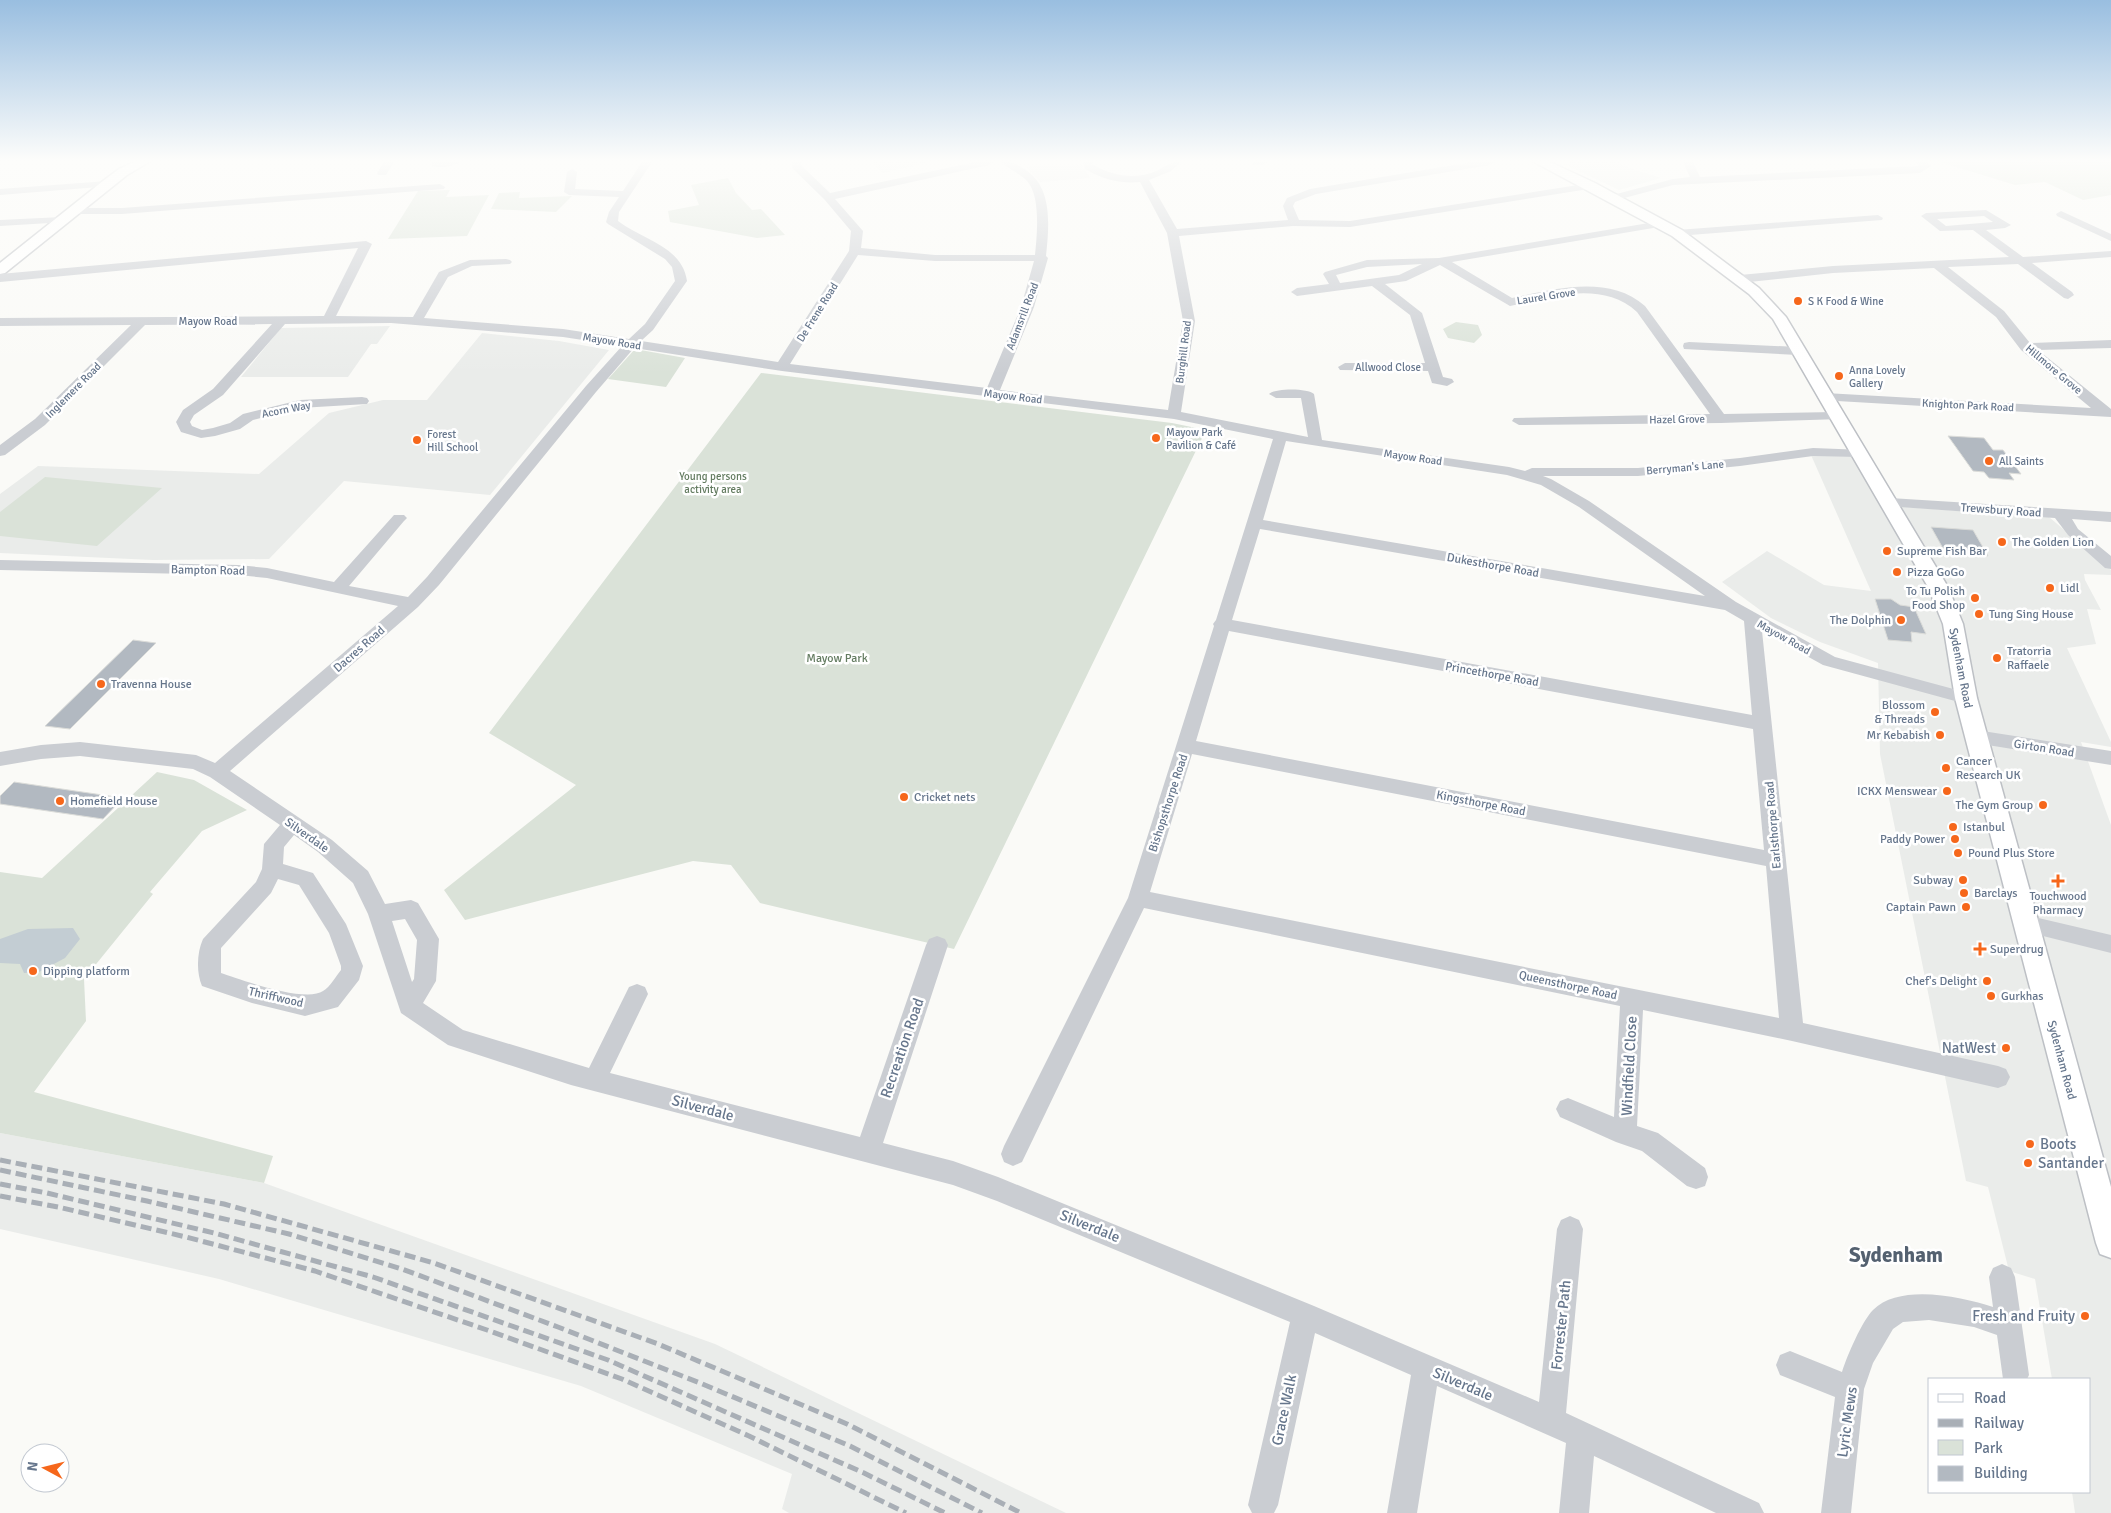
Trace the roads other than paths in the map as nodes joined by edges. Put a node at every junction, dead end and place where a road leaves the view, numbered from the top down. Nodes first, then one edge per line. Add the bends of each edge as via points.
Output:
1 (46, 233) edge
2 (625, 233) edge
3 (857, 233) edge
4 (1043, 233) edge
5 (1173, 233) joint
6 (1178, 233) edge
7 (1610, 233) edge
8 (1677, 233) joint
9 (1682, 233) edge
10 (1982, 233) edge
11 (855, 251) junction
12 (2111, 254) edge
13 (1042, 258) junction
14 (1440, 261) junction
15 (2020, 261) junction
16 (506, 262) dead end
17 (1937, 264) junction
18 (0, 270) edge
19 (0, 278) edge
20 (1740, 279) junction
21 (1375, 282) junction
22 (1336, 287) junction
23 (1297, 292) dead end
24 (2068, 295) dead end
25 (328, 320) junction
26 (418, 320) junction
27 (281, 321) junction
28 (0, 322) edge
29 (141, 322) junction
30 (630, 344) junction
31 (2111, 344) edge
32 (1689, 346) dead end
33 (2026, 347) junction
34 (1798, 351) junction
35 (782, 367) junction
36 (1345, 367) dead end
37 (1432, 367) junction
38 (1447, 382) dead end
39 (992, 393) junction
40 (1276, 394) dead end
41 (1825, 397) junction
42 (362, 401) dead end
43 (2109, 413) edge
44 (1174, 415) junction
45 (1836, 416) junction
46 (1721, 419) junction
47 (1519, 422) dead end
48 (1281, 436) junction
49 (1316, 442) junction
50 (0, 452) edge
51 (1859, 453) junction
52 (1510, 471) junction
53 (1890, 503) junction
54 (2060, 514) junction
55 (2111, 517) edge
56 (399, 518) dead end
57 (1255, 523) junction
58 (2111, 564) edge
59 (0, 565) edge
60 (338, 588) junction
61 (412, 602) junction
62 (1730, 606) junction
63 (1752, 619) junction
64 (1221, 624) junction
65 (1966, 698) junction
66 (1763, 724) junction
67 (1976, 737) junction
68 (1186, 746) junction
69 (2111, 758) edge
70 (3, 762) edge
71 (217, 772) junction
72 (293, 824) junction
73 (1776, 860) junction
74 (272, 869) junction
75 (1138, 898) junction
76 (379, 914) junction
77 (2026, 924) junction
78 (937, 944) dead end
79 (2111, 944) edge
80 (637, 994) dead end
81 (1632, 998) junction
82 (409, 1006) junction
83 (1792, 1031) junction
84 (1998, 1077) dead end
85 (595, 1080) junction
86 (1568, 1110) dead end
87 (1625, 1134) junction
88 (868, 1151) junction
89 (1014, 1154) dead end
90 (1696, 1177) dead end
91 (1570, 1229) dead end
92 (2111, 1243) edge
93 (2002, 1278) dead end
94 (1305, 1315) junction
95 (2009, 1325) junction
96 (1790, 1365) dead end
97 (1426, 1369) junction
98 (2015, 1375) dead end
99 (1850, 1389) junction
100 (1551, 1421) junction
101 (1581, 1435) junction
102 (1263, 1505) dead end
103 (1402, 1513) edge
104 (1574, 1513) edge
105 (1750, 1513) edge
106 (1836, 1513) edge

1 - 18 main road
2 - 30 street via 675,261 681,281 649,328
3 - 11 street
4 - 13 street, Adamsrill Road
5 - 6 street
5 - 44 street, Burghill Road via 1189,321
7 - 14 street
8 - 9 street
8 - 20 main road, Sydenham Road
10 - 15 street
11 - 13 street via 935,258
11 - 35 street, De Frene Road
12 - 15 street
13 - 39 street, Adamsrill Road via 1024,315
14 - 21 street via 1402,278
14 - 22 street via 1414,260 1342,268 1329,274
14 - 46 street, Laurel Grove via 1510,302 1568,290 1610,293 1630,300 1641,309
15 - 17 street
15 - 24 street
16 - 26 street via 470,263 443,275
17 - 20 street
17 - 33 street, Hillmore Grove via 2000,314
19 - 25 street via 366,244
20 - 34 main road, Sydenham Road via 1779,317
21 - 22 street
21 - 37 street, Allwood Close via 1416,313
22 - 23 street
25 - 26 street, Mayow Road
25 - 27 street, Mayow Road
26 - 30 street, Mayow Road via 563,333
27 - 29 street, Mayow Road
27 - 42 street, Acorn Way via 218,392 188,413 183,422 186,428 201,434 215,432 235,426 248,417 300,404
28 - 29 street, Mayow Road
29 - 50 street, Inglemere Road via 40,422
30 - 35 street, Mayow Road
30 - 61 street, Dacres Road
31 - 33 street
32 - 34 street
33 - 43 street, Hillmore Grove
34 - 41 main road, Sydenham Road
35 - 39 street, Mayow Road
36 - 37 street, Allwood Close
37 - 38 street, Allwood Close via 1437,380
39 - 44 street, Mayow Road
40 - 49 street via 1307,394
41 - 43 street, Knighton Park Road
41 - 45 main road, Sydenham Road
44 - 48 street, Mayow Road
45 - 46 street, Hazel Grove
45 - 51 main road, Sydenham Road
46 - 47 street, Hazel Grove
48 - 49 street, Mayow Road
48 - 57 street, Bishopsthorpe Road
49 - 52 street, Mayow Road
51 - 52 street, Berryman's Lane via 1813,452 1638,472
51 - 53 main road, Sydenham Road
52 - 62 street, Mayow Road via 1546,482 1584,504
53 - 54 street, Trewsbury Road
53 - 65 main road, Sydenham Road via 1938,587 1953,624
54 - 55 street, Trewsbury Road
54 - 58 street via 2073,532
56 - 60 street
57 - 62 street, Dukesthorpe Road
57 - 64 street, Bishopsthorpe Road
59 - 60 street, Bampton Road via 238,570
60 - 61 street, Bampton Road
61 - 71 street, Dacres Road
62 - 63 street, Mayow Road
63 - 65 street, Mayow Road via 1829,661
63 - 66 street, Earlsthorpe Road
64 - 66 street, Princethorpe Road
64 - 68 street, Bishopsthorpe Road
65 - 67 main road, Sydenham Road
66 - 73 street, Earlsthorpe Road
67 - 69 street, Girton Road
67 - 77 main road, Sydenham Road
68 - 73 street, Kingsthorpe Road
68 - 75 street, Bishopsthorpe Road
70 - 71 street via 41,752 80,749 196,762
71 - 72 street, Silverdale
72 - 74 street, Thriffwood via 274,844
72 - 76 street, Silverdale via 361,877
73 - 83 street, Earlsthorpe Road
74 - 74 street, Thriffwood via 306,879 338,930 352,966 351,973 330,1000 305,1006 210,979 211,945 264,887
75 - 81 street, Queensthorpe Road
75 - 89 street, Bishopsthorpe Road
76 - 82 street, Silverdale
76 - 82 street via 411,909 428,939 425,981
77 - 79 street
77 - 92 main road, Sydenham Road
78 - 88 street, Recreation Road
80 - 85 street
81 - 83 street, Queensthorpe Road
81 - 87 street, Windfield Close
82 - 85 street, Silverdale via 456,1038
83 - 84 street, Queensthorpe Road
85 - 88 street, Silverdale
86 - 87 street, Windfield Close
87 - 90 street, Windfield Close via 1649,1140
88 - 94 street, Silverdale via 953,1173 998,1189
91 - 100 street, Forrester Path
93 - 95 street
94 - 97 street, Silverdale
94 - 102 street, Grace Walk
95 - 98 street
95 - 99 street, Lyric Mews via 1974,1314 1929,1307 1900,1309 1883,1318 1861,1357
96 - 99 street
97 - 100 street, Silverdale
97 - 103 street
99 - 106 street, Lyric Mews
100 - 101 street, Silverdale
101 - 104 street
101 - 105 street, Silverdale

